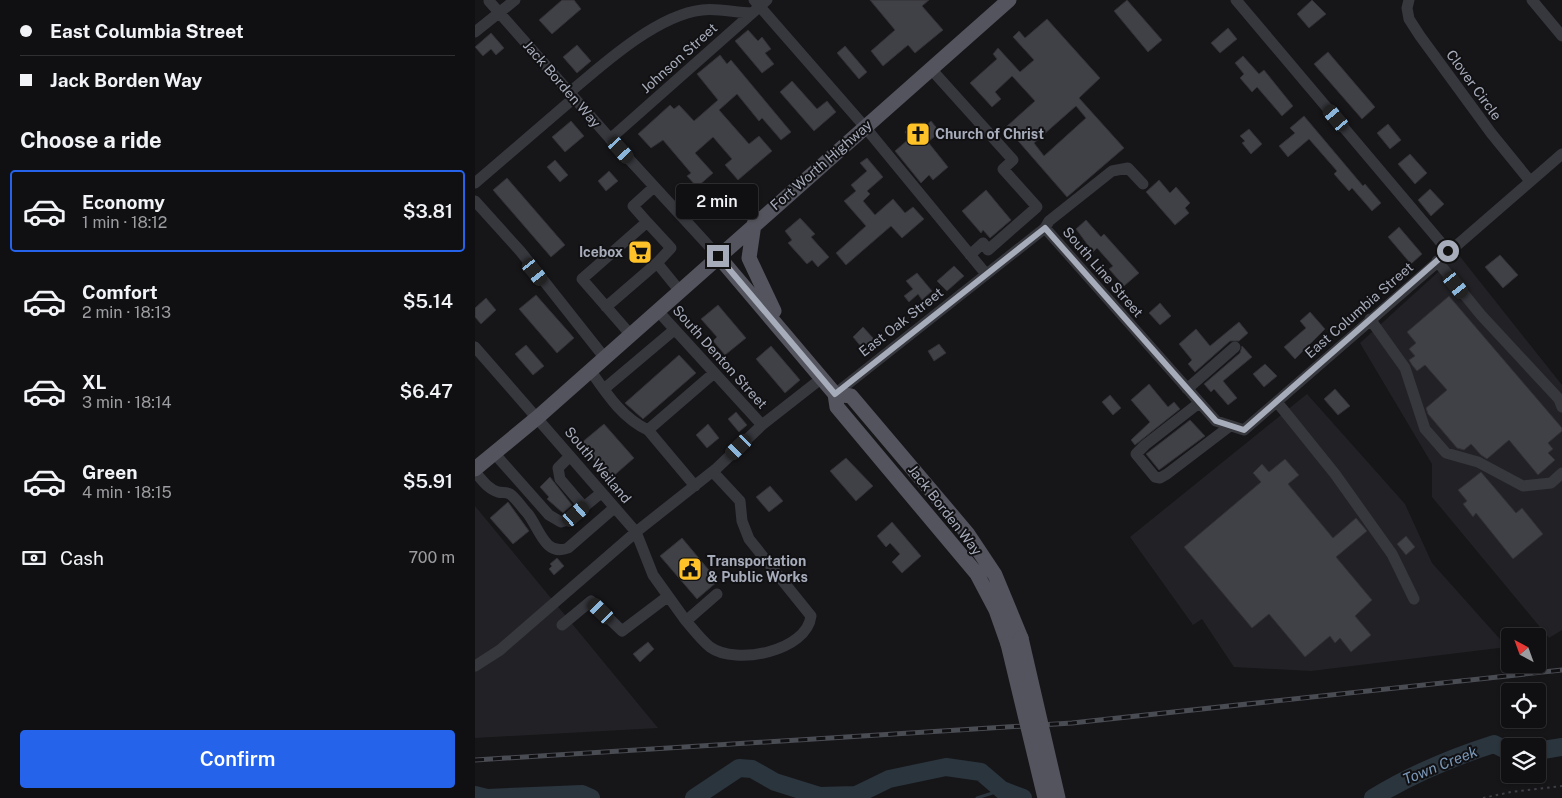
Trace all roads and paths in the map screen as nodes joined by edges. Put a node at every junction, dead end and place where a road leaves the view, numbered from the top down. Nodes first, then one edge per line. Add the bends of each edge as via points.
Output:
1 (487, 0) edge
2 (515, 0) edge
3 (1009, 0) edge
4 (1235, 0) edge
5 (1409, 0) edge
6 (1532, 0) edge
7 (758, 5) edge
8 (499, 12) junction
9 (475, 32) edge
10 (1562, 36) edge
11 (931, 69) junction
12 (571, 95) junction
13 (865, 127) junction
14 (610, 139) junction
15 (1562, 154) edge
16 (1530, 181) junction
17 (475, 183) edge
18 (1143, 184) dead end
19 (654, 187) junction
20 (475, 201) edge
21 (647, 222) junction
22 (754, 224) junction
23 (1045, 228) junction
24 (1448, 251) junction
25 (970, 255) junction
26 (718, 256) junction
27 (1437, 261) junction
28 (657, 263) junction
29 (986, 274) junction
30 (679, 290) junction
31 (606, 306) junction
32 (657, 310) junction
33 (1370, 319) junction
34 (674, 330) junction
35 (785, 333) junction
36 (630, 334) junction
37 (475, 347) edge
38 (1235, 347) dead end
39 (604, 357) junction
40 (589, 370) junction
41 (714, 373) junction
42 (822, 378) junction
43 (604, 389) junction
44 (1187, 390) junction
45 (835, 394) junction
46 (1277, 402) junction
47 (1199, 403) junction
48 (1562, 407) edge
49 (538, 417) junction
50 (1216, 421) joint
51 (762, 425) junction
52 (1231, 426) junction
53 (648, 430) junction
54 (494, 453) junction
55 (570, 456) junction
56 (475, 470) edge
57 (713, 472) junction
58 (1562, 474) edge
59 (695, 486) junction
60 (601, 493) junction
61 (584, 507) junction
62 (614, 508) junction
63 (636, 532) junction
64 (717, 594) dead end
65 (667, 597) junction
66 (1414, 599) dead end
67 (686, 621) junction
68 (562, 625) dead end
69 (1014, 641) junction
70 (475, 666) edge
71 (1562, 786) edge
72 (1045, 798) edge
73 (1058, 798) edge
74 (1483, 798) edge

1 - 8 street, Jack Borden Way
2 - 8 street
3 - 11 main road, Fort Worth Highway
4 - 24 street
5 - 16 street, Clover Circle via 1409,19 1420,36
6 - 10 street
7 - 12 street via 701,10 676,18 625,48
7 - 13 street
7 - 14 street, Johnson Street
8 - 9 street
8 - 12 street, Jack Borden Way
11 - 13 main road, Fort Worth Highway
11 - 25 street via 1013,160 1003,169 1037,207 988,250 983,243
12 - 14 street, Jack Borden Way
12 - 17 street
13 - 22 main road, Fort Worth Highway
13 - 25 street
14 - 19 street, Jack Borden Way
15 - 16 street, East Columbia Street
16 - 24 street, East Columbia Street
18 - 23 street via 1129,168 1112,171 1049,221
19 - 21 street via 633,206
19 - 26 street, Jack Borden Way
20 - 39 street via 521,252
21 - 28 street via 671,248
21 - 31 street via 582,280
22 - 26 main road, Fort Worth Highway
22 - 35 main road via 749,258
23 - 29 street, South Line Street
23 - 44 street, South Line Street
24 - 27 street, East Columbia Street
25 - 29 street
26 - 30 main road, Fort Worth Highway
26 - 35 main road, Jack Borden Way
27 - 33 street, East Columbia Street
27 - 48 street via 1481,315 1559,399
28 - 30 street
28 - 31 street
29 - 45 street, East Oak Street
30 - 32 main road, Fort Worth Highway
31 - 36 street
32 - 34 street, South Denton Street
32 - 36 main road, Fort Worth Highway
33 - 46 street, East Columbia Street
33 - 58 street via 1405,368 1425,429 1445,453 1478,462 1523,486 1551,484
34 - 41 street, South Denton Street
34 - 43 street
35 - 42 main road, Jack Borden Way
36 - 39 main road, Fort Worth Highway
37 - 49 street, South Weiland
38 - 44 street
39 - 40 main road, Fort Worth Highway
40 - 43 street
40 - 49 main road, Fort Worth Highway
41 - 51 street, South Denton Street
41 - 53 street
42 - 45 main road, Jack Borden Way
42 - 51 street
43 - 53 street via 625,414
44 - 47 street, South Line Street
45 - 69 main road, Jack Borden Way via 837,407 977,574
46 - 52 street, East Columbia Street via 1244,430
46 - 66 street via 1335,474 1392,554
47 - 50 street, South Line Street
47 - 52 street via 1136,454 1155,476 1160,478 1167,474
49 - 54 main road, Fort Worth Highway
49 - 55 street, South Weiland
50 - 52 street, East Columbia Street
51 - 57 street
53 - 59 street
54 - 56 main road, Fort Worth Highway
54 - 61 street via 555,520 568,520
55 - 60 street, South Weiland
55 - 61 street via 558,468 558,473
56 - 62 street via 489,487 514,498 549,547 568,548
57 - 59 street
57 - 67 street via 740,501 742,521 749,539 811,616 810,626 803,636 767,654 744,655 710,647
59 - 63 street
60 - 61 street
60 - 62 street, South Weiland
62 - 63 street, South Weiland
63 - 65 street via 653,575
63 - 70 street via 500,650
64 - 67 street
65 - 67 street
65 - 68 street via 622,631 591,601
69 - 72 main road, Jack Borden Way, bridge
69 - 73 main road, Jack Borden Way, bridge
71 - 74 path

